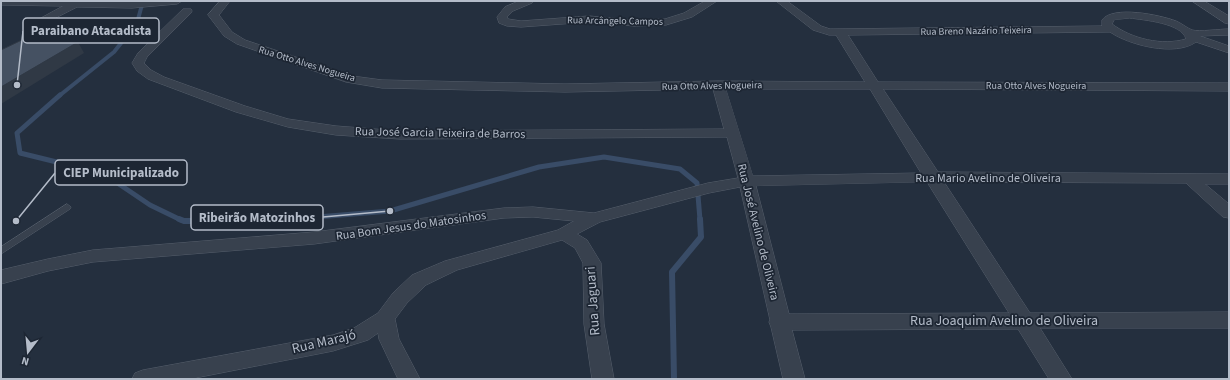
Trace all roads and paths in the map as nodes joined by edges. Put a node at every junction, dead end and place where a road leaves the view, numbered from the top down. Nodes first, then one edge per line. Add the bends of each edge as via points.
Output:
1 (176, 1) edge
2 (225, 1) edge
3 (528, 1) edge
4 (712, 1) edge
5 (781, 1) edge
6 (1197, 1) edge
7 (1, 2) edge
8 (76, 4) junction
9 (188, 11) junction
10 (213, 14) junction
11 (1229, 21) edge
12 (32, 27) dead end
13 (1112, 29) junction
14 (840, 32) junction
15 (1229, 32) edge
16 (1191, 35) junction
17 (1229, 50) edge
18 (718, 85) junction
19 (874, 85) junction
20 (1229, 87) edge
21 (732, 133) junction
22 (933, 177) junction
23 (1190, 179) junction
24 (1229, 179) edge
25 (747, 181) junction
26 (67, 207) dead end
27 (1229, 213) edge
28 (594, 218) junction
29 (564, 234) junction
30 (1, 251) edge
31 (1, 277) edge
32 (385, 318) junction
33 (1229, 320) edge
34 (1026, 321) junction
35 (779, 322) junction
36 (142, 379) edge
37 (409, 379) edge
38 (603, 379) edge
39 (794, 379) edge
40 (1061, 379) edge

1 - 8 street via 132,5
1 - 9 street
2 - 10 street
3 - 4 street, Rua Arcângelo Campos via 509,9 504,13 503,21 520,24 589,19 634,23 666,22
5 - 14 street via 817,28 826,32
6 - 11 street
7 - 8 street
8 - 12 street
9 - 10 street
9 - 21 street, Rua José Garcia Teixeira de Barros via 142,55 138,63 141,70 232,106 274,119 313,127 400,135
10 - 18 street, Rua Otto Alves Nogueira via 228,34 260,50 350,79 382,84 557,88
13 - 14 street, Rua Breno Nazário Teixeira
13 - 16 street, Rua Breno Nazário Teixeira via 1132,39 1161,44 1185,44 1191,41
13 - 16 street, Rua Breno Nazário Teixeira via 1106,20 1115,16 1130,15 1170,23
14 - 19 street
15 - 16 street, Rua Breno Nazário Teixeira
16 - 17 street
18 - 19 street, Rua Otto Alves Nogueira
18 - 21 street, Rua José Avelino de Oliveira
19 - 20 street, Rua Otto Alves Nogueira
19 - 22 street
21 - 25 street, Rua José Avelino de Oliveira
22 - 23 street, Rua Mario Avelino de Oliveira
22 - 25 street, Rua Mario Avelino de Oliveira
22 - 34 street
23 - 24 street, Rua Mario Avelino de Oliveira
23 - 27 street
25 - 28 street, Rua Bom Jesus do Matosinhos via 708,188
25 - 35 street, Rua José Avelino de Oliveira
26 - 30 lane
28 - 29 street, Rua Marajó
28 - 31 street, Rua Bom Jesus do Matosinhos via 533,212 504,213 314,238 93,256
29 - 32 street, Rua Marajó via 450,265 419,280 400,298
29 - 38 street, Rua Jaguari via 581,244 592,263 594,324
32 - 36 street, Rua Marajó via 361,334 334,343
32 - 37 street via 389,339
33 - 34 street, Rua Joaquim Avelino de Oliveira
34 - 35 street, Rua Joaquim Avelino de Oliveira
34 - 40 street
35 - 39 street, Rua José Avelino de Oliveira

